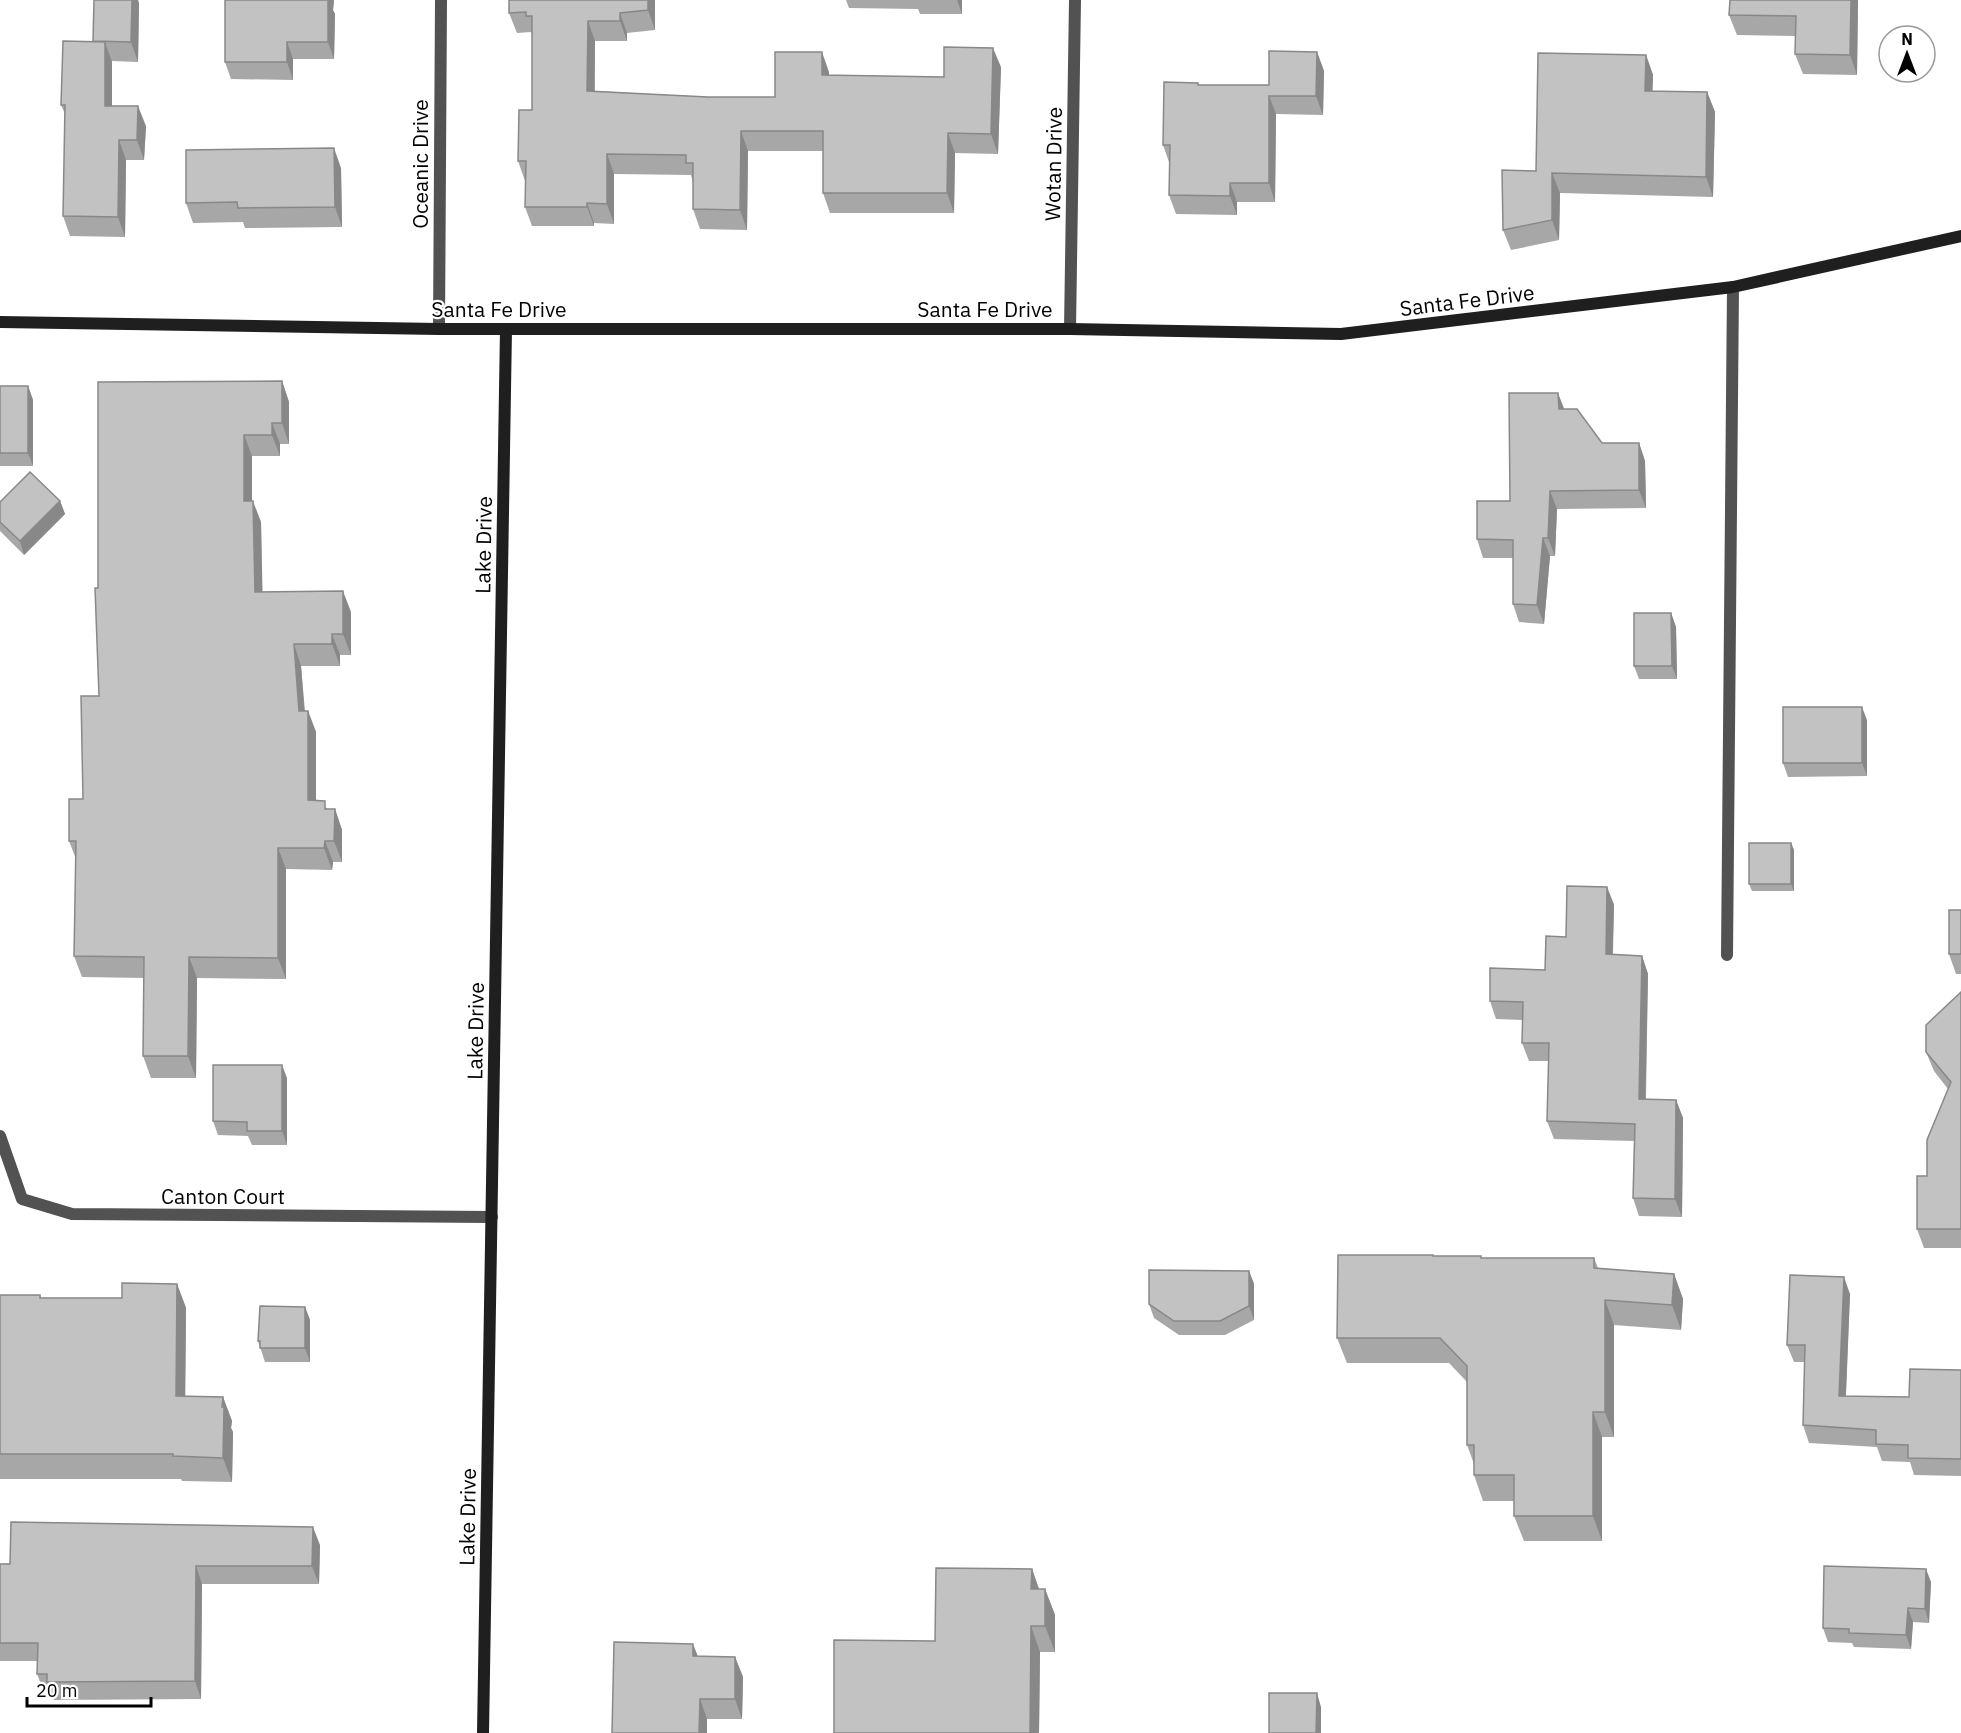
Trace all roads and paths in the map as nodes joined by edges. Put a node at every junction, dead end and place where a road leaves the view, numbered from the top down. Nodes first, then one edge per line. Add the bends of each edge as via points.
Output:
1 (441, 0) edge
2 (1075, 0) edge
3 (1961, 236) edge
4 (1733, 287) junction
5 (0, 322) edge
6 (439, 329) junction
7 (506, 329) junction
8 (1070, 329) junction
9 (1727, 955) dead end
10 (0, 1136) edge
11 (492, 1217) junction
12 (483, 1733) edge

1 - 6 street, Oceanic Drive
2 - 8 street, Wotan Drive
3 - 4 main road, Santa Fe Drive
4 - 8 main road, Santa Fe Drive via 1341,334
4 - 9 street
5 - 6 main road, Santa Fe Drive
6 - 7 main road, Santa Fe Drive
7 - 8 main road, Santa Fe Drive
7 - 11 main road, Lake Drive
10 - 11 street, Canton Court via 22,1199 72,1214
11 - 12 main road, Lake Drive

